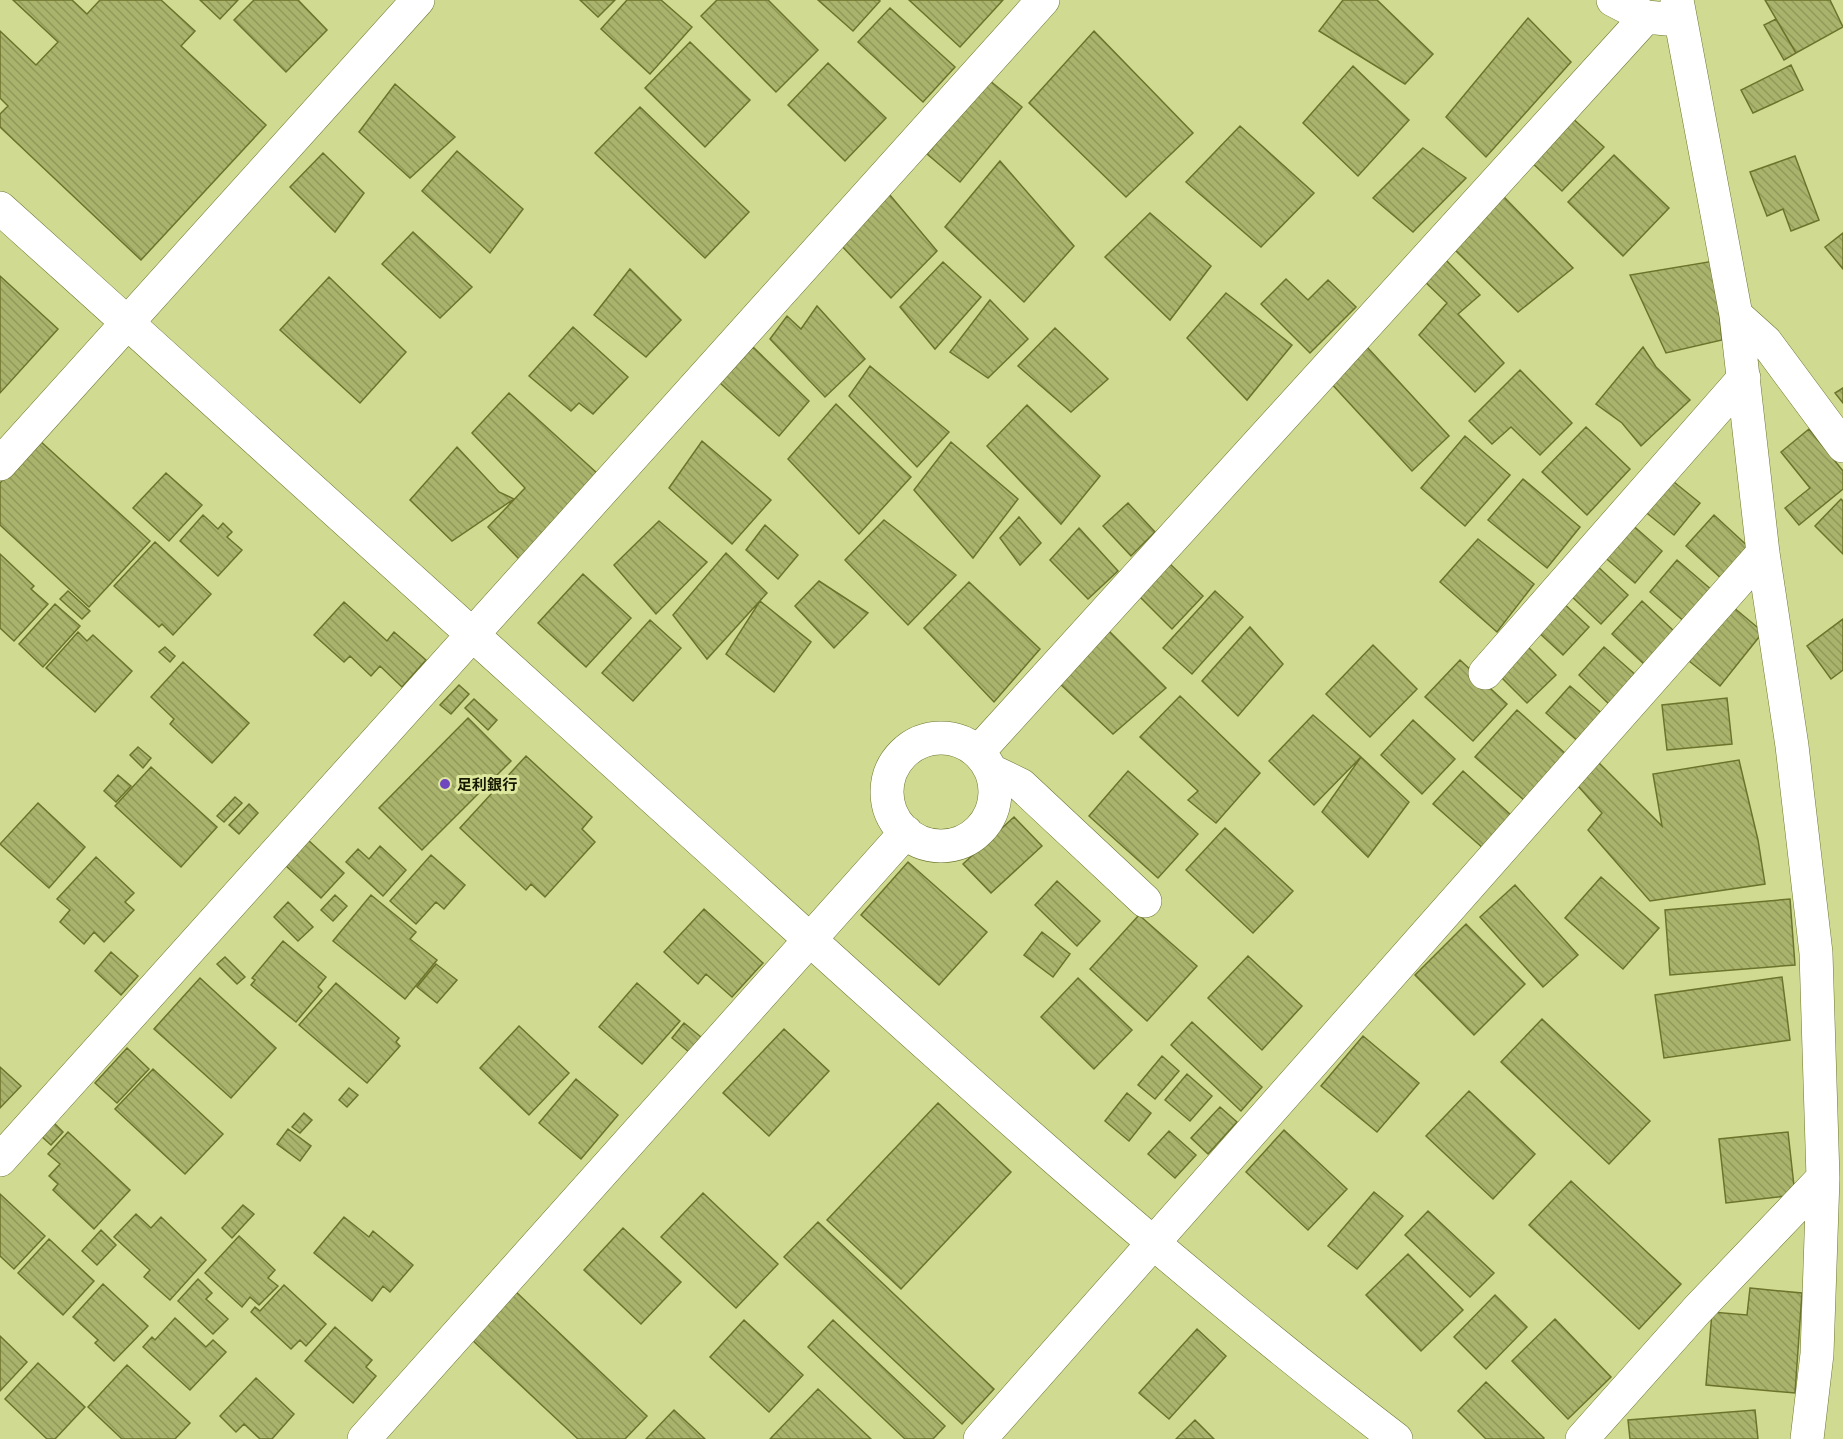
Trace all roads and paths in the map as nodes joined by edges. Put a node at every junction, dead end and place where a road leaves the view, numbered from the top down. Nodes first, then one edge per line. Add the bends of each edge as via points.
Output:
1 (418, 0) edge
2 (1043, 0) edge
3 (1613, 0) edge
4 (1679, 10) edge
5 (1646, 17) junction
6 (0, 208) edge
7 (1736, 315) junction
8 (127, 322) junction
9 (1744, 378) junction
10 (1843, 446) edge
11 (0, 464) edge
12 (1763, 553) junction
13 (471, 633) junction
14 (1485, 673) dead end
15 (985, 762) junction
16 (906, 832) junction
17 (1144, 901) dead end
18 (809, 939) junction
19 (0, 1160) edge
20 (1823, 1178) junction
21 (1155, 1243) junction
22 (364, 1439) edge
23 (980, 1439) edge
24 (1396, 1439) edge
25 (1582, 1439) edge
26 (1807, 1439) edge

1 - 8 street
2 - 13 street
3 - 5 street
4 - 5 street
4 - 7 street
5 - 15 street
6 - 8 street
7 - 9 street
7 - 10 street via 1766,342
8 - 11 street
8 - 13 street
9 - 12 street
9 - 14 street
12 - 20 street via 1792,746 1816,953
12 - 21 street
13 - 18 street
13 - 19 street
15 - 16 street via 995,792 992,811 968,840 950,846 931,846
15 - 16 street via 955,740 936,738 917,742 897,759 888,776 885,795 890,813
15 - 17 street via 1021,785
16 - 18 street
18 - 21 street
18 - 22 street
20 - 25 street via 1697,1310
20 - 26 street via 1817,1354
21 - 23 street
21 - 24 street

